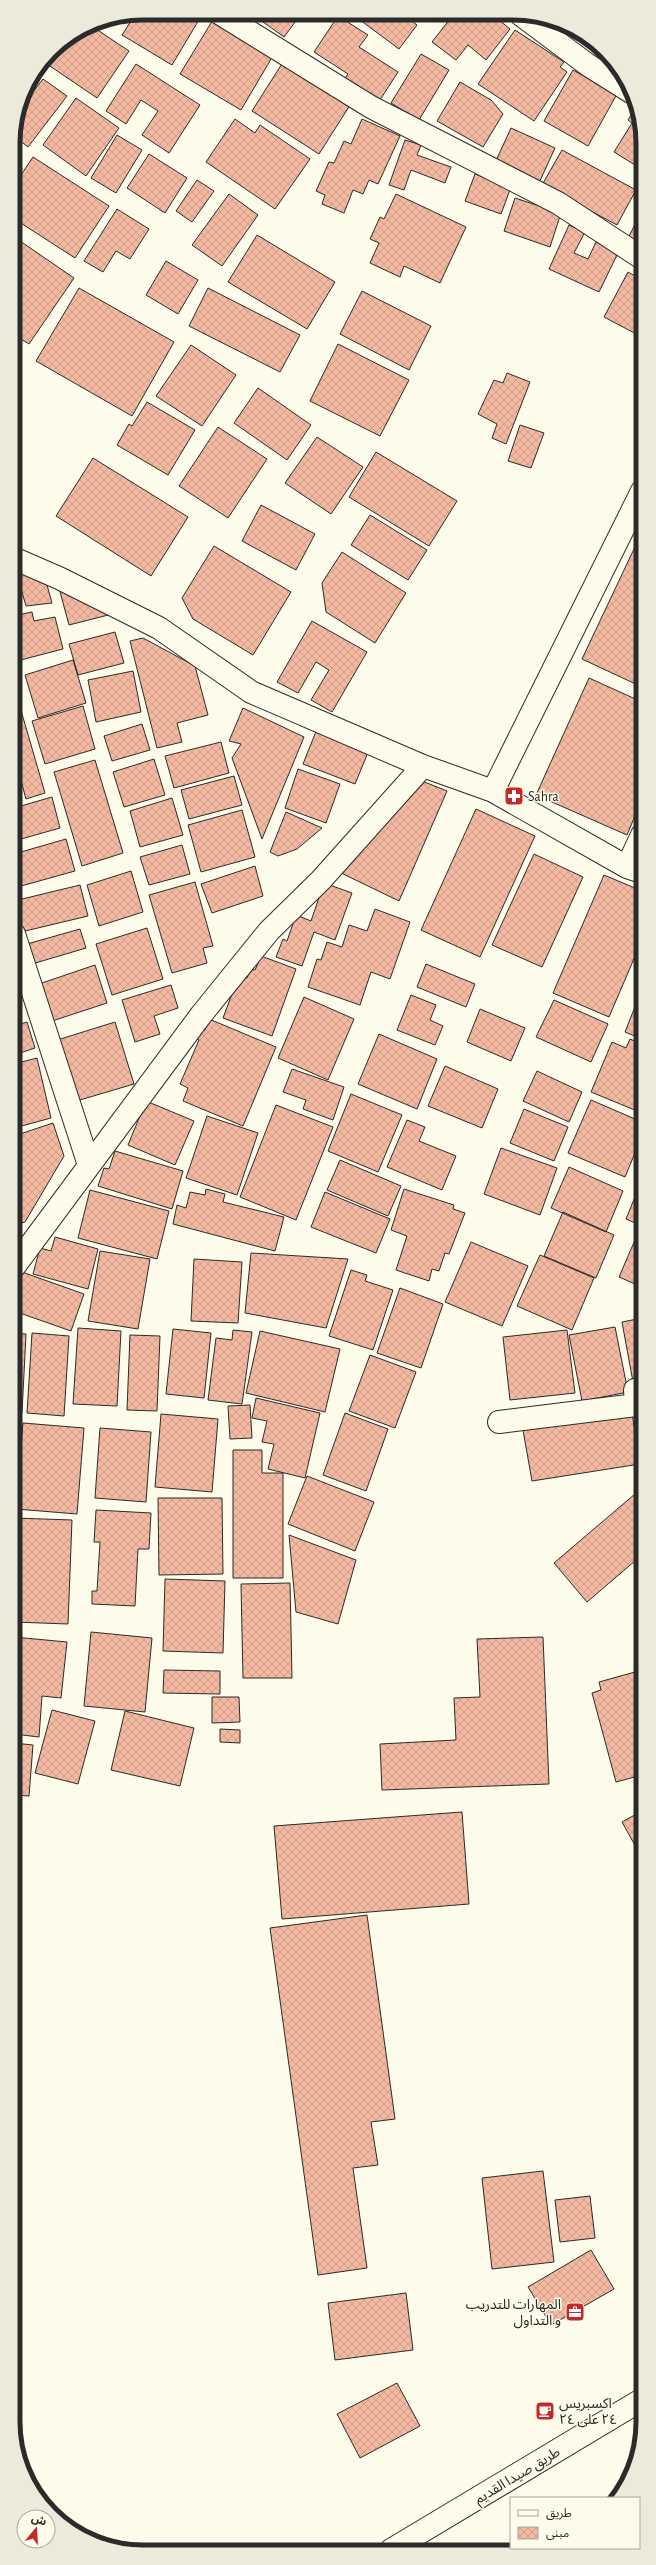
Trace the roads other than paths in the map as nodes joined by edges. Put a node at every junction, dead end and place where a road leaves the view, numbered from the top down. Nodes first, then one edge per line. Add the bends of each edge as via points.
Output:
1 (229, 20) edge
2 (529, 21) edge
3 (621, 85) edge
4 (636, 254) edge
5 (636, 503) edge
6 (20, 561) edge
7 (423, 766) junction
8 (493, 790) junction
9 (634, 870) edge
10 (20, 952) edge
11 (89, 1165) junction
12 (20, 1259) edge
13 (636, 1390) edge
14 (636, 1405) edge
15 (636, 1405) edge
16 (499, 1422) dead end
17 (636, 2403) edge
18 (399, 2545) edge

1 - 4 main road via 371,107 558,203
2 - 3 main road via 588,65
5 - 8 main road
6 - 7 main road via 159,628 251,692
7 - 8 main road
7 - 11 main road via 321,880 269,931 201,1015
8 - 9 main road
10 - 11 main road
11 - 12 main road
13 - 14 main road
15 - 16 main road
17 - 18 main road, طريق صيدا القديم

